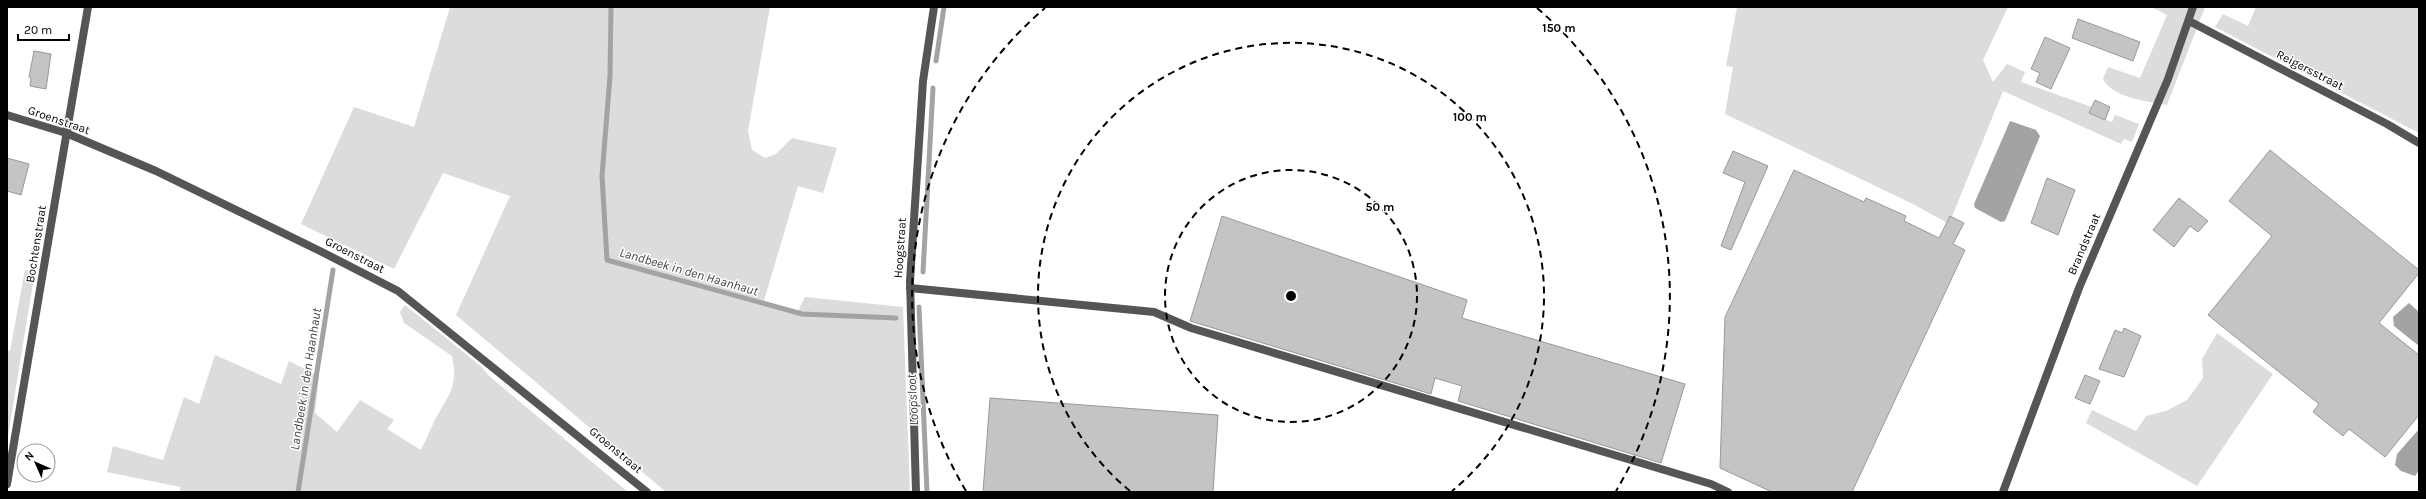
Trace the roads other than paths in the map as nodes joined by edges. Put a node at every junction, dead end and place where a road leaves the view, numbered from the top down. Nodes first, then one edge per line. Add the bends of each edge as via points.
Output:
1 (88, 7) edge
2 (934, 7) edge
3 (2193, 7) edge
4 (2189, 21) junction
5 (7, 115) edge
6 (66, 133) junction
7 (2419, 143) edge
8 (910, 288) junction
9 (7, 484) edge
10 (647, 492) edge
11 (916, 492) edge
12 (1728, 492) edge
13 (2003, 492) edge

1 - 6 street, Bochtenstraat
2 - 8 street, Hoogstraat via 923,81
3 - 4 street, Brandstraat
4 - 7 street, Reigersstraat
4 - 13 street, Brandstraat via 2168,79 2079,288
5 - 6 street, Groenstraat
6 - 9 street, Bochtenstraat
6 - 10 street, Groenstraat via 170,178 398,291
8 - 11 street, Hoogstraat
8 - 12 street via 1154,312 1191,328 1711,484

